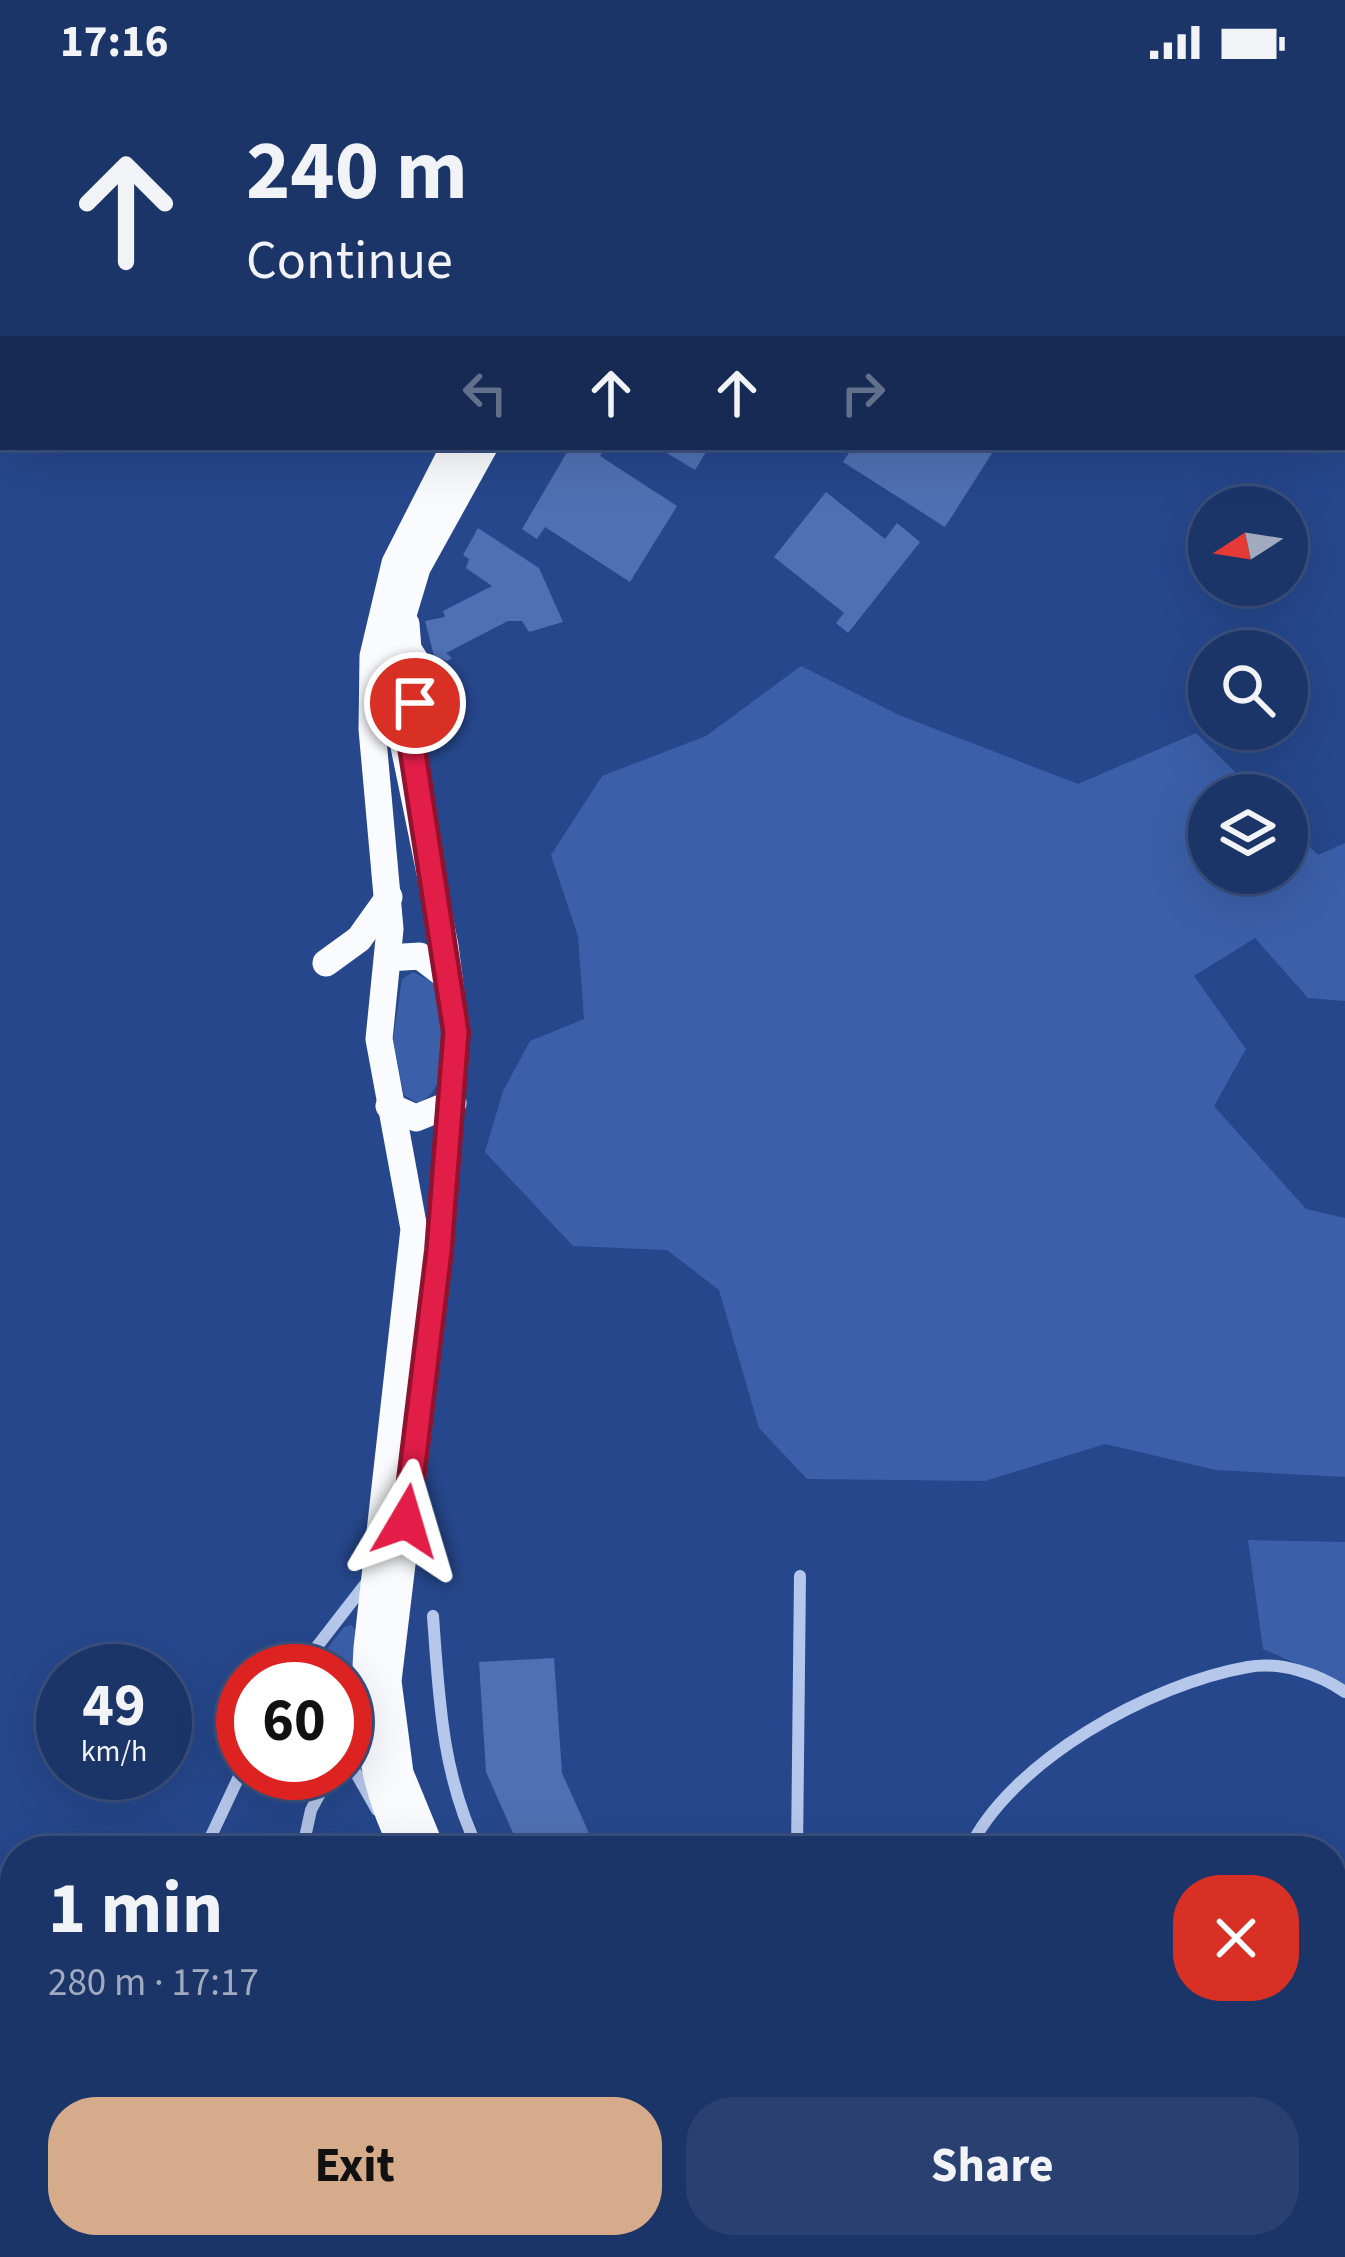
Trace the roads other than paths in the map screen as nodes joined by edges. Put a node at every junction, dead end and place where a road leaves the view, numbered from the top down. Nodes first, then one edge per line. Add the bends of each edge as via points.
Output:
1 (452, 450) edge
2 (482, 450) edge
3 (406, 601) junction
4 (422, 819) junction
5 (389, 897) junction
6 (388, 958) junction
7 (326, 963) dead end
8 (449, 978) junction
9 (453, 1102) junction
10 (389, 1106) junction
11 (375, 1571) junction
12 (800, 1576) dead end
13 (433, 1616) dead end
14 (321, 1644) edge
15 (1345, 1692) edge
16 (372, 1797) edge
17 (228, 1800) edge
18 (316, 1800) edge
19 (211, 1836) edge
20 (305, 1836) edge
21 (397, 1836) edge
22 (399, 1836) edge
23 (426, 1836) edge
24 (471, 1836) edge
25 (797, 1836) edge
26 (977, 1836) edge

1 - 5 main road via 395,563 373,656
2 - 3 main road via 431,537
3 - 4 main road via 392,688
3 - 4 main road via 409,649 435,691 415,703 408,721
4 - 8 main road
5 - 6 main road
5 - 7 main road via 359,939
6 - 8 main road via 420,956
6 - 10 main road via 380,1039
8 - 9 main road
9 - 10 main road via 416,1118
9 - 23 main road via 388,1681 400,1773
10 - 11 main road via 414,1229
11 - 14 street
11 - 22 main road via 365,1714
12 - 25 street
13 - 24 street via 442,1744
15 - 26 street via 1317,1675 1251,1666 1177,1690 1037,1765
16 - 21 street
17 - 19 street
18 - 20 street

